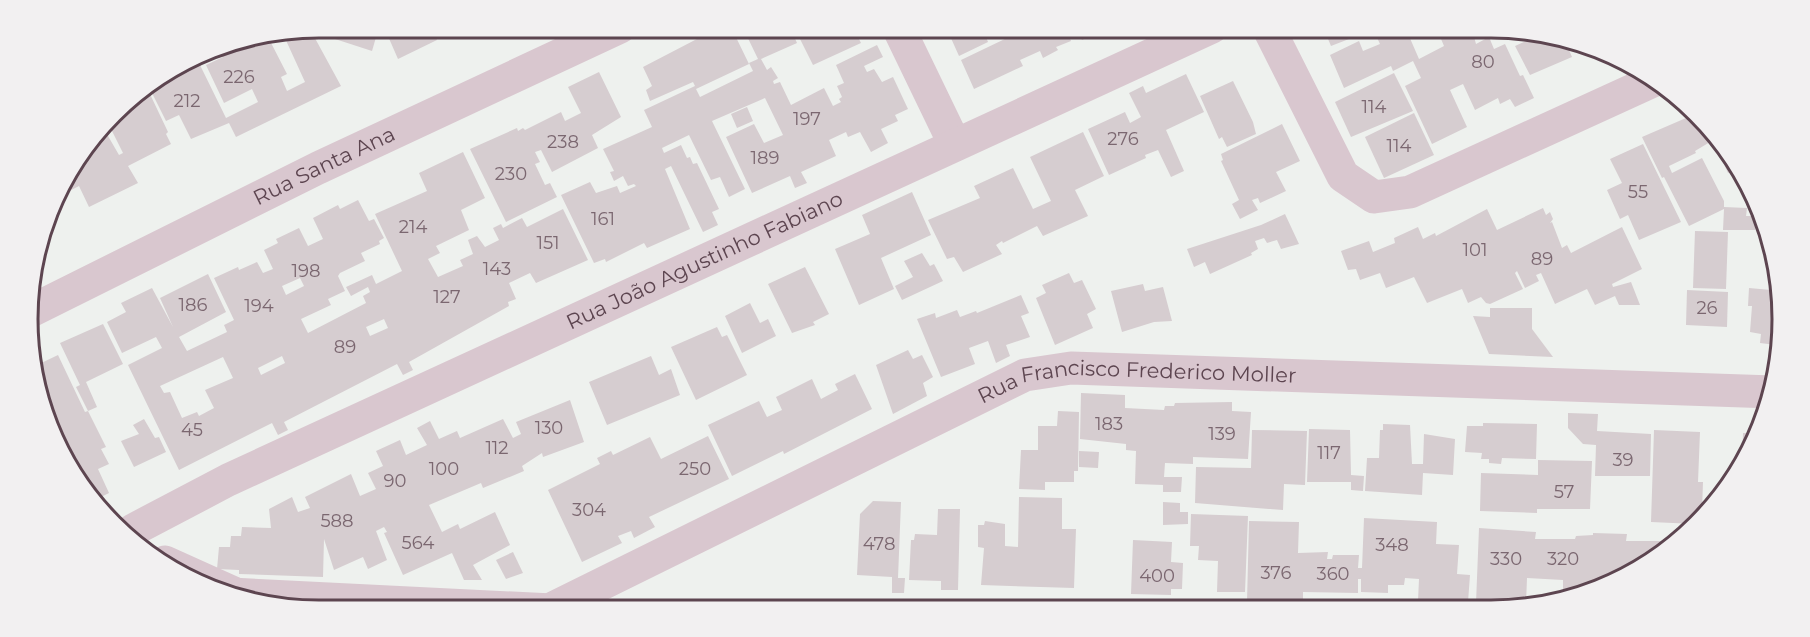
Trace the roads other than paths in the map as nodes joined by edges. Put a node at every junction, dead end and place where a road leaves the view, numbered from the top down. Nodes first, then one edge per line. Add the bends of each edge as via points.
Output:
1 (599, 37) edge
2 (903, 37) edge
3 (1190, 37) edge
4 (1273, 37) edge
5 (1646, 84) edge
6 (955, 146) junction
7 (38, 308) edge
8 (1763, 392) edge
9 (195, 496) junction
10 (132, 529) edge
11 (135, 531) edge
12 (159, 550) edge
13 (166, 554) edge
14 (276, 596) edge
15 (360, 600) edge
16 (569, 600) edge

1 - 7 street, Rua Santa Ana via 318,168
2 - 6 street
3 - 6 street, Rua João Agustinho Fabiano
4 - 5 street via 1342,176 1374,197 1410,192
6 - 9 street, Rua João Agustinho Fabiano
8 - 16 street, Rua Francisco Frederico Moller via 1071,368 1025,375
9 - 10 street, Rua João Agustinho Fabiano
9 - 13 street via 175,526
11 - 12 street via 153,537
14 - 15 street

